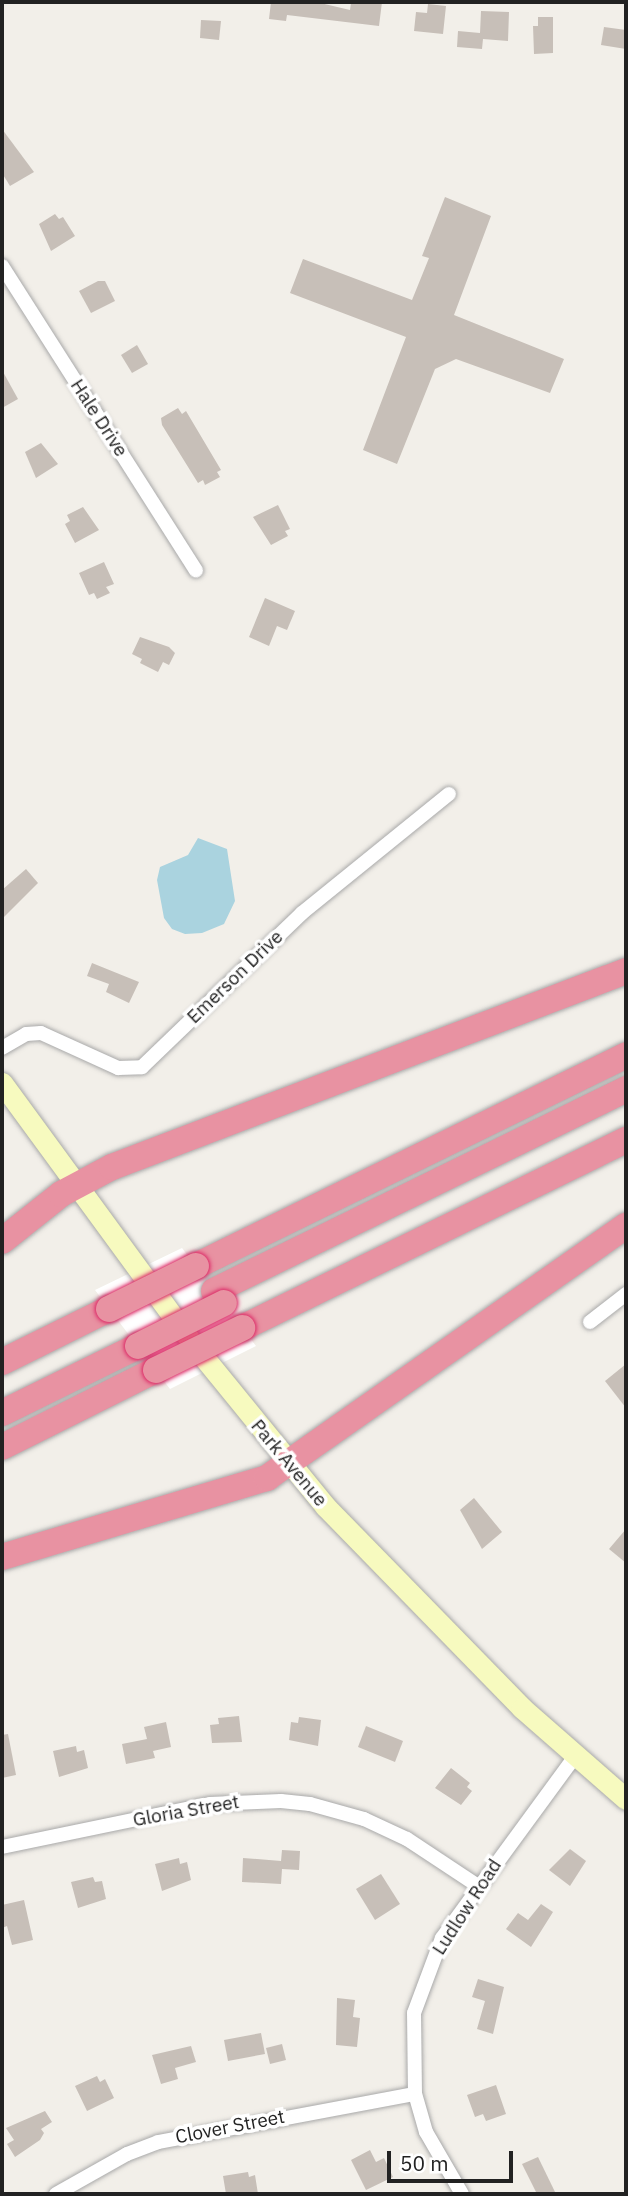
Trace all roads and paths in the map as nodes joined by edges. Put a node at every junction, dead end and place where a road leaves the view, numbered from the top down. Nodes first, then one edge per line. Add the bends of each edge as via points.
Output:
1 (2, 266) edge
2 (196, 570) dead end
3 (449, 794) dead end
4 (626, 971) edge
5 (2, 1048) edge
6 (626, 1055) edge
7 (2, 1083) edge
8 (626, 1089) edge
9 (626, 1106) edge
10 (626, 1140) edge
11 (76, 1184) junction
12 (626, 1226) edge
13 (2, 1241) edge
14 (219, 1297) junction
15 (625, 1297) edge
16 (590, 1322) dead end
17 (133, 1339) junction
18 (2, 1362) edge
19 (2, 1395) edge
20 (2, 1413) edge
21 (2, 1447) edge
22 (290, 1465) junction
23 (2, 1557) edge
24 (575, 1756) junction
25 (626, 1799) edge
26 (2, 1847) edge
27 (478, 1886) junction
28 (415, 2094) junction
29 (56, 2194) edge
30 (462, 2194) edge

1 - 2 street, Hale Drive
3 - 5 street, Emerson Drive via 302,913 142,1067 118,1068 41,1033 26,1034
4 - 11 highway via 233,1119
6 - 18 highway, bridge
7 - 11 main road, Park Avenue
8 - 14 highway
9 - 14 highway
10 - 21 highway, bridge
11 - 13 highway
11 - 22 main road, Park Avenue via 193,1344
12 - 22 highway via 364,1407
14 - 17 highway, bridge
15 - 16 street
17 - 19 highway
17 - 20 highway
22 - 23 highway via 253,1484
22 - 24 main road, Park Avenue via 406,1593
24 - 25 main road, Park Avenue
24 - 27 street, Ludlow Road
26 - 27 street, Gloria Street via 210,1804 281,1801 364,1819 407,1839
27 - 28 street, Ludlow Road via 442,1938 424,1978 411,2044
28 - 29 street, Clover Street via 158,2141
28 - 30 street, Ludlow Road via 426,2132

